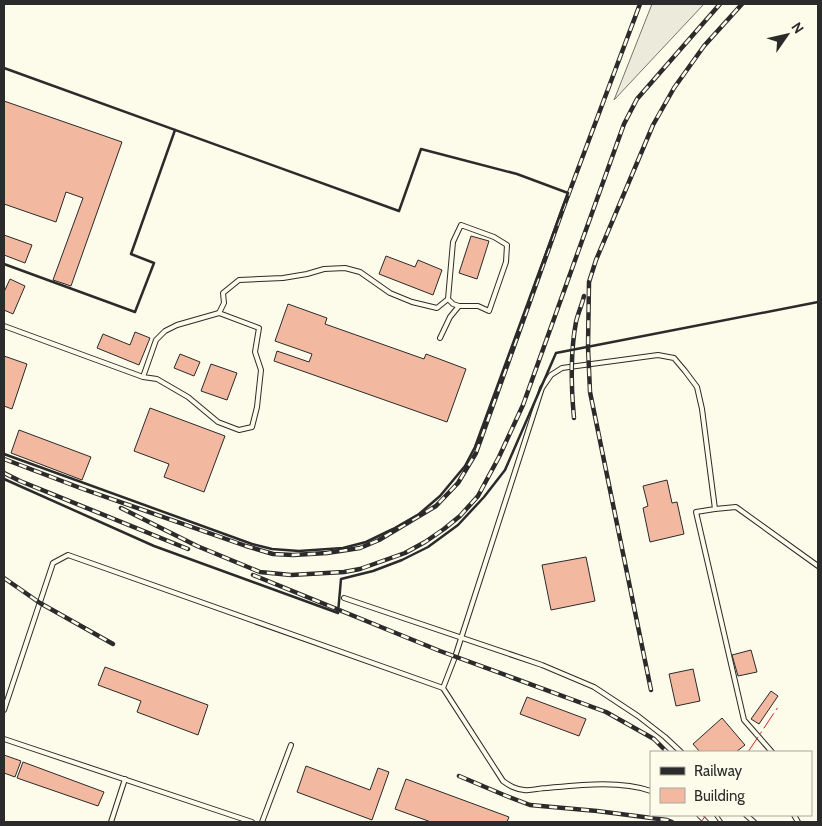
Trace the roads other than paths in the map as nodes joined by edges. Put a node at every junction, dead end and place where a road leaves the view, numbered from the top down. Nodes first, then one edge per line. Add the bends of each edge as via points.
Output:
1 (448, 299) junction
2 (459, 306) junction
3 (219, 313) junction
4 (4, 326) edge
5 (440, 338) dead end
6 (143, 377) junction
7 (715, 509) junction
8 (818, 566) edge
9 (344, 598) dead end
10 (461, 638) junction
11 (443, 688) junction
12 (4, 710) edge
13 (4, 739) edge
14 (291, 745) dead end
15 (680, 751) edge
16 (771, 751) edge
17 (125, 780) junction
18 (650, 790) edge
19 (111, 822) edge
20 (252, 822) edge
21 (262, 822) edge

1 - 2 lane
1 - 2 lane via 453,242 461,225 494,236 507,245 506,262 489,311 478,306
1 - 3 lane via 437,308 412,302 390,293 360,272 345,268 324,269 283,278 239,280 223,293 224,304
2 - 5 lane
3 - 6 lane via 165,331 156,340
3 - 6 lane via 259,328 255,352 261,370 252,427 239,430 218,422 188,396 157,379
4 - 6 lane
7 - 8 lane via 736,507
7 - 10 lane via 698,387 674,358 658,355 562,368 551,374 542,388
7 - 16 lane via 696,512 744,720
9 - 10 lane
10 - 11 lane
10 - 15 lane via 542,665 594,687 638,716
11 - 12 lane via 68,555 53,563
11 - 18 lane via 503,781 511,788 526,790 610,784
13 - 17 lane
14 - 21 lane
17 - 19 lane
17 - 20 lane

